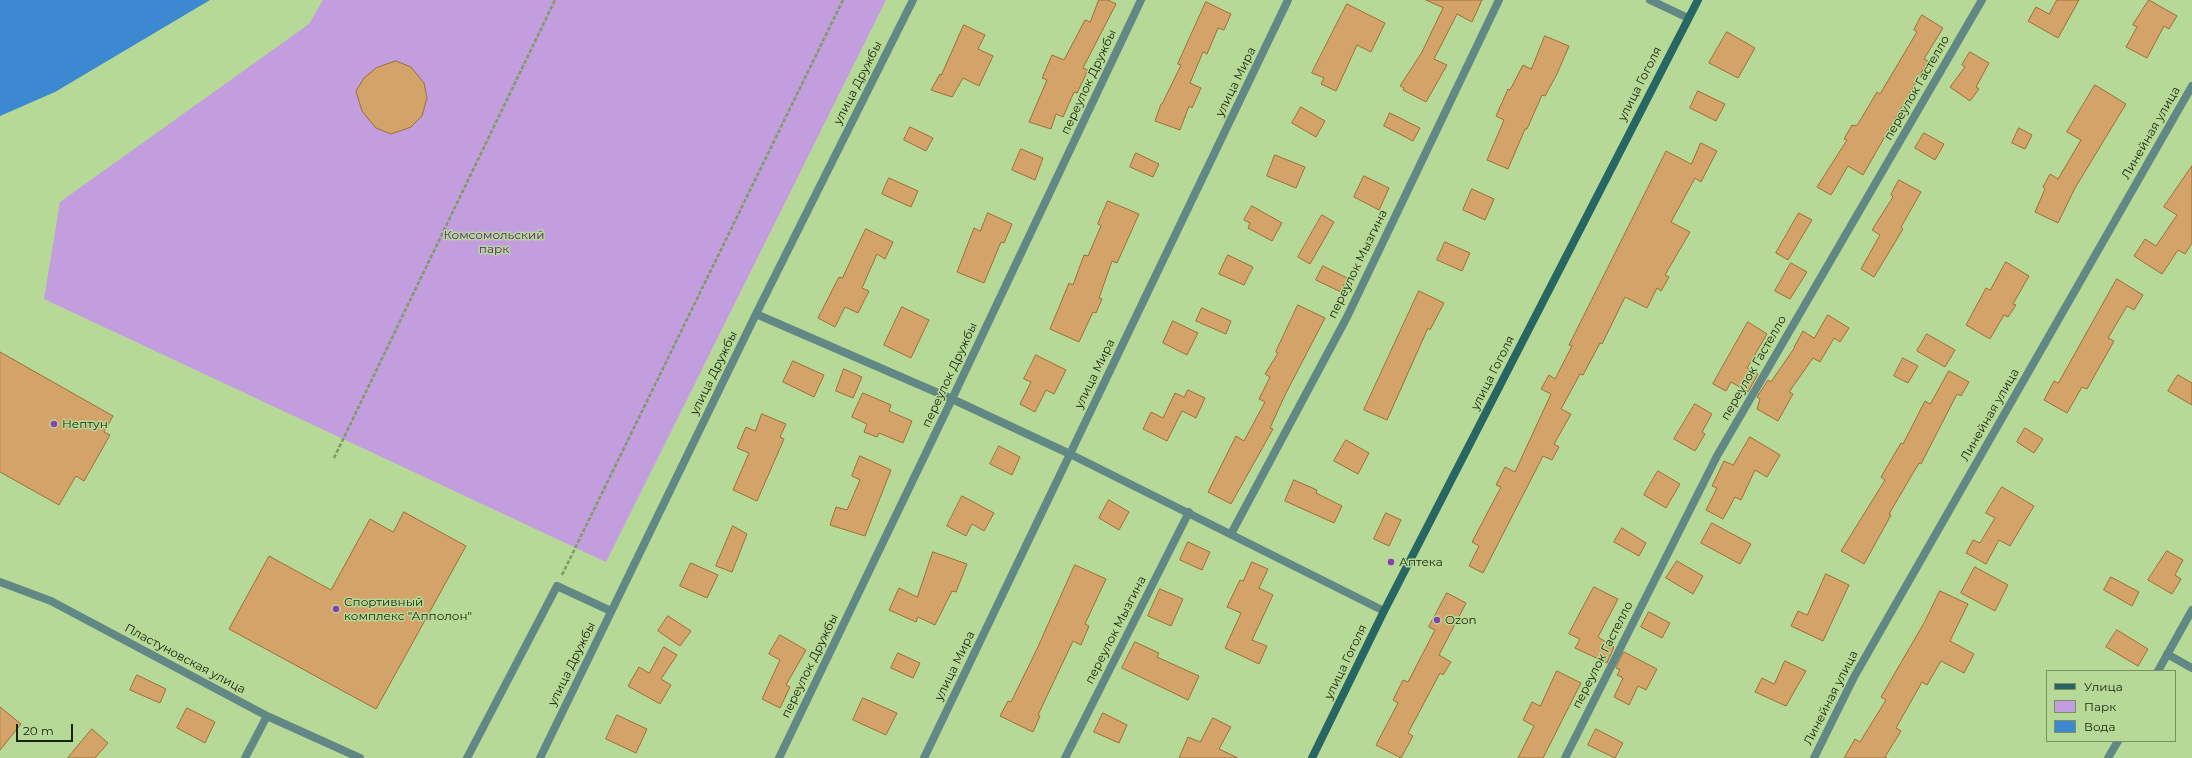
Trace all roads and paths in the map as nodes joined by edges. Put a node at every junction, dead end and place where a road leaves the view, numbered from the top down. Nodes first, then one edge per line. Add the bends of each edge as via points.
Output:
1 (555, 0) edge
2 (843, 0) edge
3 (913, 0) edge
4 (1141, 0) edge
5 (1288, 0) edge
6 (1499, 0) edge
7 (1650, 0) edge
8 (1698, 0) edge
9 (1982, 0) edge
10 (1688, 18) junction
11 (2192, 86) edge
12 (756, 314) junction
13 (952, 399) junction
14 (1070, 454) junction
15 (334, 458) dead end
16 (1188, 512) junction
17 (1231, 534) junction
18 (0, 582) edge
19 (557, 586) junction
20 (2192, 610) edge
21 (612, 611) junction
22 (1384, 611) junction
23 (2167, 654) junction
24 (2192, 668) edge
25 (2159, 670) edge
26 (267, 716) junction
27 (2117, 742) edge
28 (245, 758) edge
29 (360, 758) edge
30 (467, 758) edge
31 (540, 758) edge
32 (779, 758) edge
33 (924, 758) edge
34 (1065, 758) edge
35 (1312, 758) edge
36 (1565, 758) edge
37 (1814, 758) edge
38 (2108, 758) edge

1 - 15 path
2 - 19 path
3 - 12 street, улица Дружбы
4 - 13 street, переулок Дружбы
5 - 14 street, улица Мира
6 - 17 street, переулок Мызгина via 1347,316
7 - 10 street
8 - 10 street, улица Гоголя
9 - 36 street, переулок Гастелло via 1717,456
10 - 22 street, улица Гоголя
11 - 37 street, Линейная улица via 1854,677
12 - 13 street
12 - 21 street, улица Дружбы
13 - 14 street
13 - 32 street, переулок Дружбы
14 - 16 street
14 - 33 street, улица Мира
16 - 17 street
16 - 34 street, переулок Мызгина
17 - 22 street
18 - 26 street, Пластуновская улица via 51,601
19 - 21 street
19 - 30 street
20 - 23 street
21 - 31 street, улица Дружбы
22 - 35 street, улица Гоголя
23 - 24 street
23 - 25 street
26 - 28 street
26 - 29 street, Пластуновская улица
27 - 38 street

